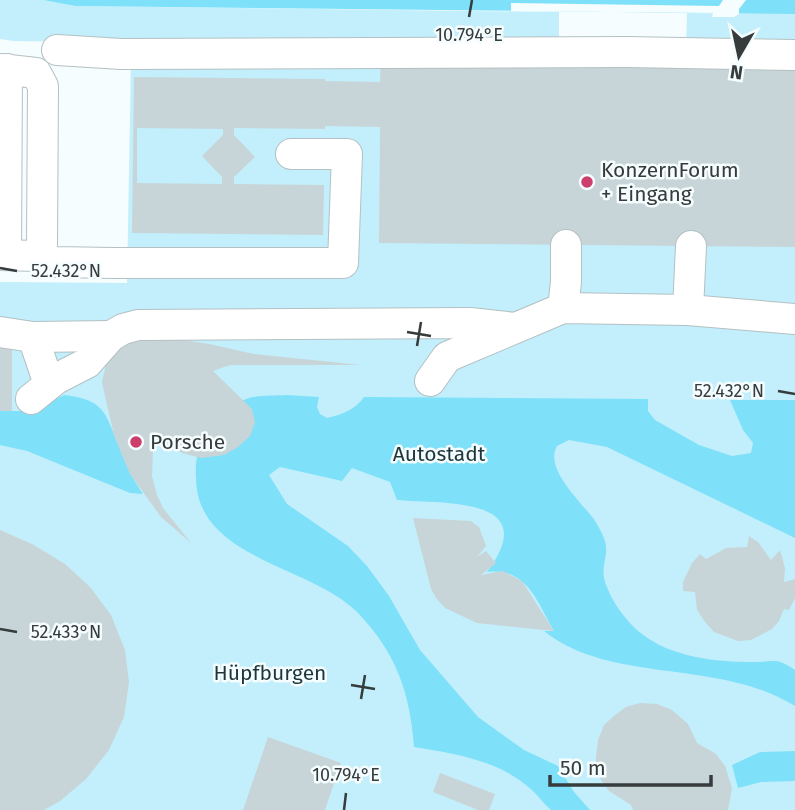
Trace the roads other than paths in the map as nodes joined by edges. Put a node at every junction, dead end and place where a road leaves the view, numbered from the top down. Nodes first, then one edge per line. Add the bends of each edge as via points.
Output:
1 (57, 50) dead end
2 (795, 55) edge
3 (4, 69) edge
4 (291, 154) dead end
5 (566, 245) dead end
6 (691, 246) dead end
7 (3, 256) edge
8 (37, 256) junction
9 (563, 308) junction
10 (688, 310) junction
11 (795, 319) edge
12 (515, 328) junction
13 (0, 332) edge
14 (111, 336) junction
15 (33, 337) junction
16 (438, 369) dead end

1 - 2 street via 695,58 730,41
3 - 7 street
3 - 8 street via 36,73 43,86 43,245
4 - 8 street via 347,154 343,263 54,262
5 - 9 street
6 - 10 street
7 - 8 street
9 - 10 street
9 - 12 street
10 - 11 street
12 - 14 street via 470,323 138,326
12 - 16 street
13 - 15 street
14 - 15 street
14 - 15 street via 87,363 40,392

